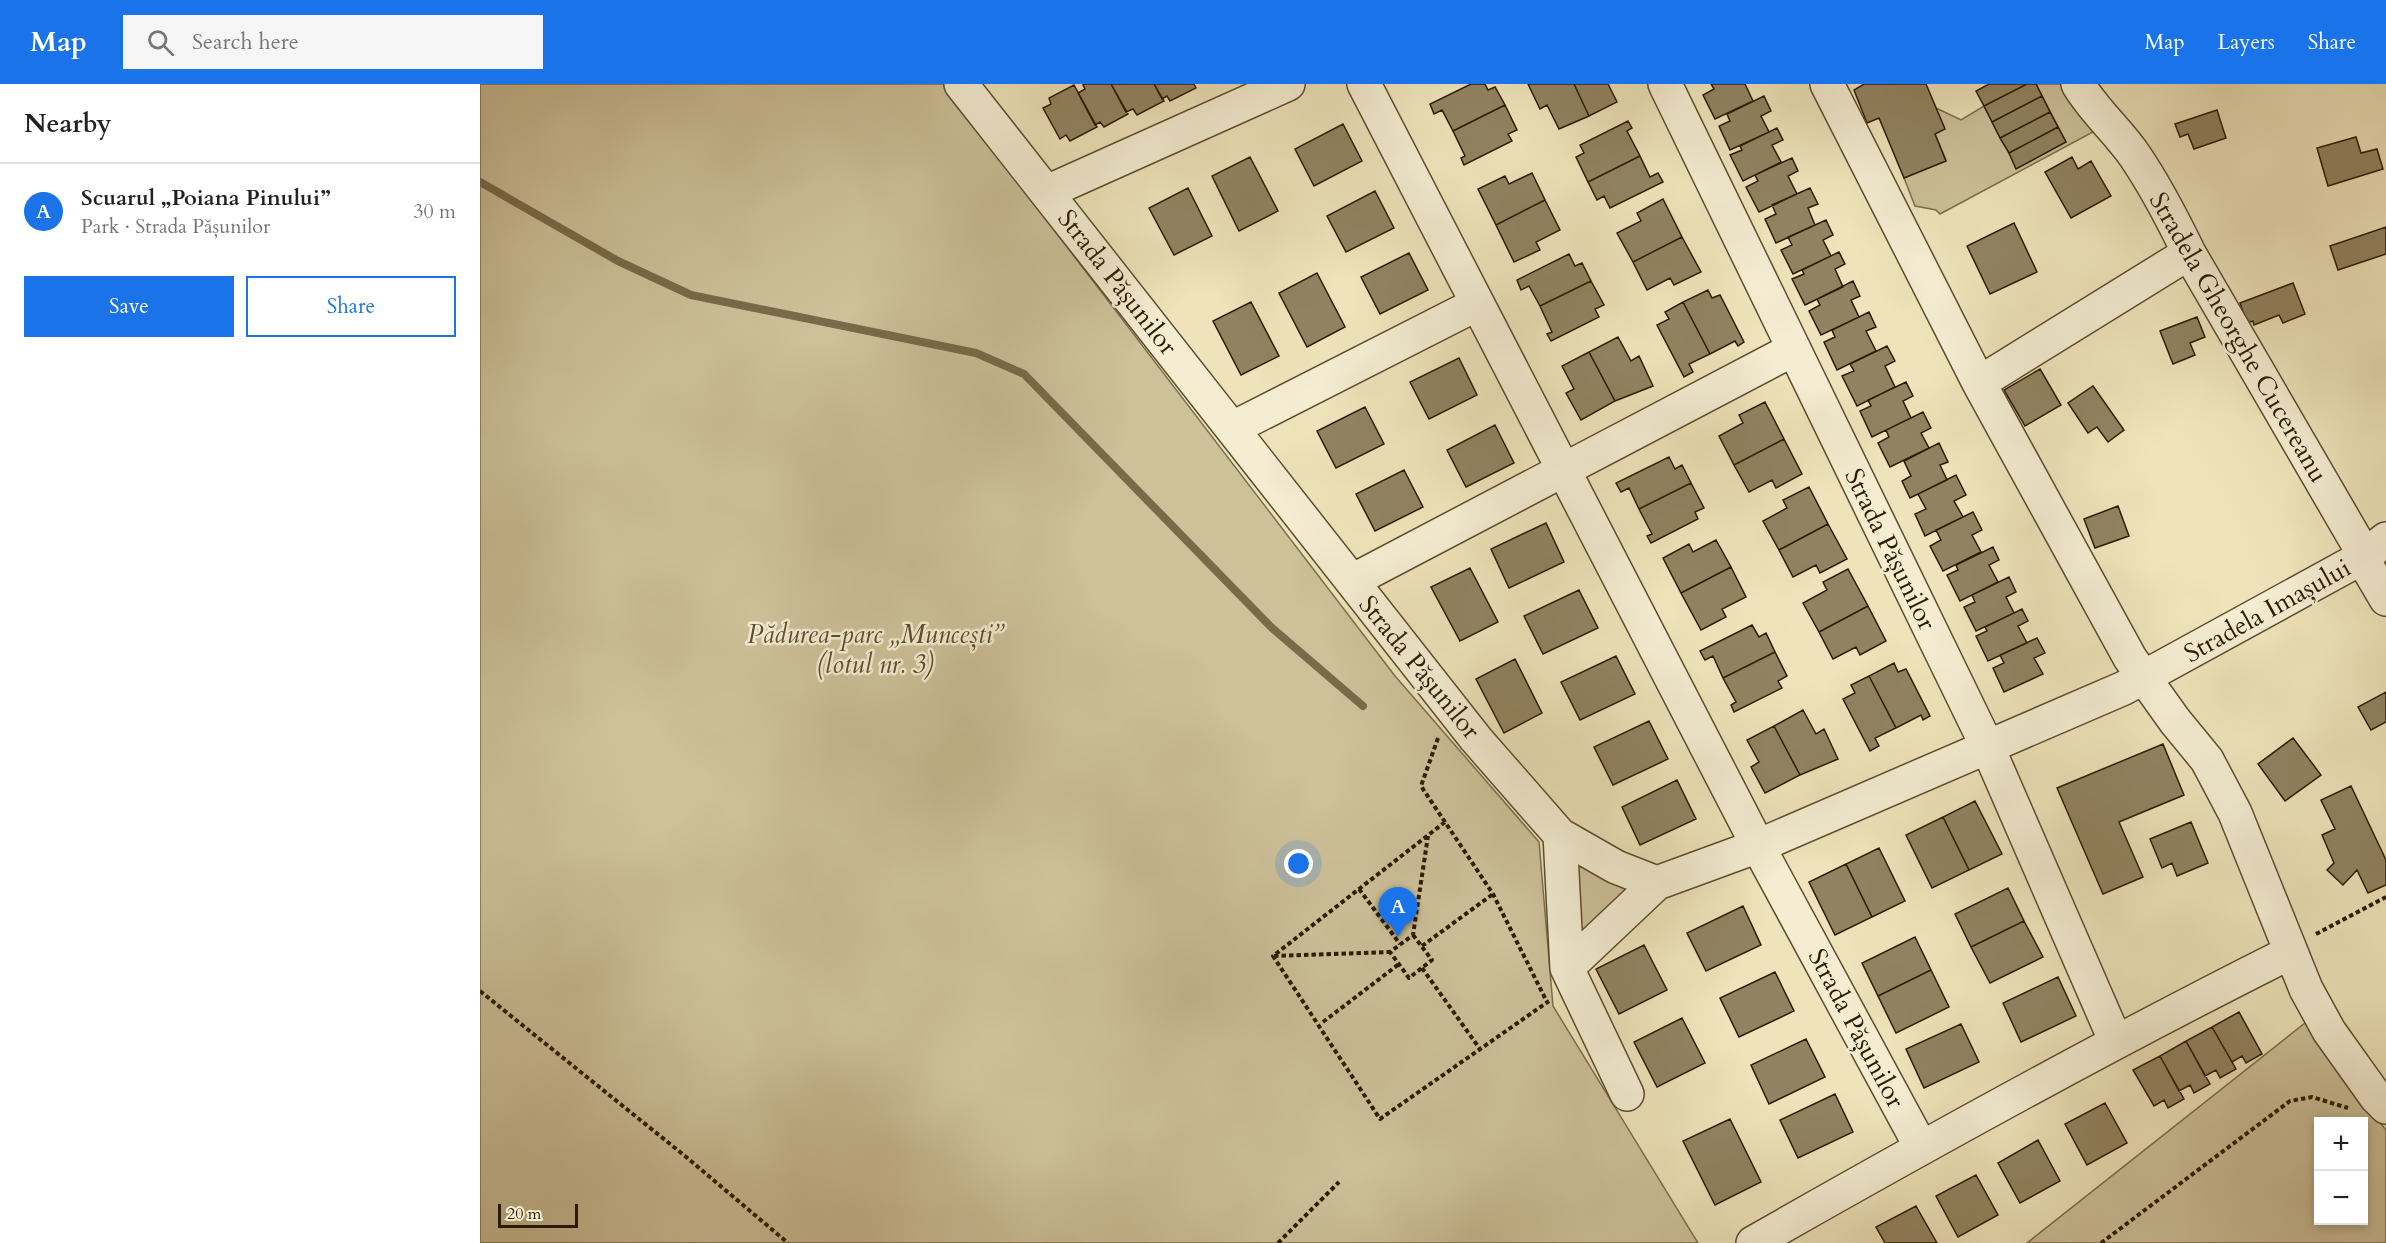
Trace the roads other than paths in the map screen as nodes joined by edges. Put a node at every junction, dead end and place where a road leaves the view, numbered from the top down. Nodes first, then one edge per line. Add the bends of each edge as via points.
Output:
1 (1288, 84) edge
2 (1364, 84) edge
3 (1665, 84) edge
4 (1827, 84) edge
5 (2078, 84) edge
6 (963, 86) edge
7 (1047, 192) junction
8 (2189, 253) junction
9 (1477, 304) junction
10 (1794, 349) junction
11 (1979, 383) junction
12 (1233, 428) junction
13 (1563, 469) junction
14 (2375, 547) edge
15 (1352, 581) junction
16 (2386, 599) edge
17 (2145, 677) junction
18 (1988, 748) junction
19 (1560, 835) junction
20 (1758, 846) junction
21 (1657, 883) junction
22 (2291, 952) junction
23 (1571, 976) junction
24 (2116, 1042) junction
25 (1627, 1094) dead end
26 (2386, 1107) edge
27 (1921, 1147) junction
28 (1753, 1243) edge

1 - 7 street, Strada Pășunilor
2 - 9 street, Strada Pășunilor
3 - 10 street, Strada Pășunilor
4 - 11 street
5 - 8 street, Stradela Gheorghe Cucereanu via 2135,156
6 - 7 street, Strada Pășunilor
7 - 12 street, Strada Pășunilor
8 - 11 street
8 - 14 street, Stradela Gheorghe Cucereanu
9 - 12 street
9 - 13 street, Strada Pășunilor
10 - 13 street, Strada Pășunilor
10 - 18 street, Strada Pășunilor
11 - 17 street via 2130,658
12 - 15 street, Strada Pășunilor
13 - 15 street, Strada Pășunilor
13 - 20 street, Strada Pășunilor
14 - 16 street, Stradela Gheorghe Cucereanu via 2369,570
14 - 17 street, Stradela Imașului
15 - 19 street, Strada Pășunilor
17 - 18 street
17 - 22 street via 2207,760 2235,813
18 - 20 street
18 - 24 street, Strada Pășunilor
19 - 21 street, Strada Pășunilor via 1616,867
19 - 23 street
20 - 21 street
20 - 27 street, Strada Pășunilor
21 - 23 street
22 - 24 street
22 - 26 street via 2329,1031
23 - 25 street
24 - 27 street
27 - 28 street

